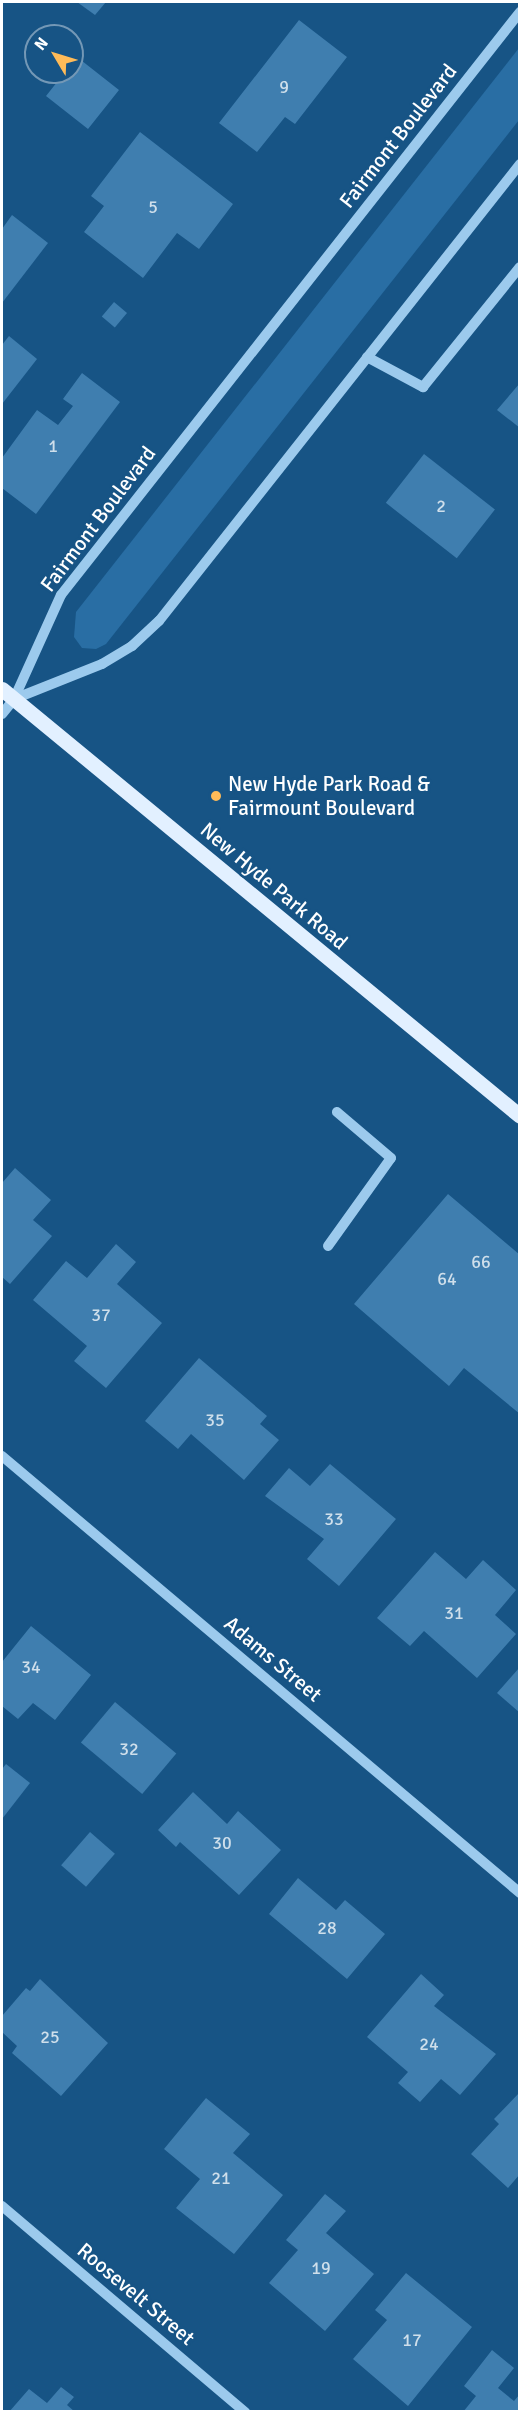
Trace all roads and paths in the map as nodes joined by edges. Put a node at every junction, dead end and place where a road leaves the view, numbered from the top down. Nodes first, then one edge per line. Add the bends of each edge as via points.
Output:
1 (519, 12) edge
2 (519, 164) edge
3 (519, 267) edge
4 (367, 357) junction
5 (2, 688) edge
6 (14, 699) junction
7 (2, 714) edge
8 (337, 1112) dead end
9 (519, 1116) edge
10 (328, 1246) dead end
11 (2, 1456) edge
12 (519, 1893) edge
13 (2, 2206) edge
14 (245, 2412) edge

1 - 6 street, Fairmont Boulevard via 61,595
2 - 4 street
3 - 4 street via 423,387
4 - 6 street via 159,621 102,664
5 - 6 main road, New Hyde Park Road
6 - 7 street, Fairmont Boulevard
6 - 9 main road, New Hyde Park Road
8 - 10 street via 392,1158
11 - 12 street, Adams Street
13 - 14 street, Roosevelt Street

